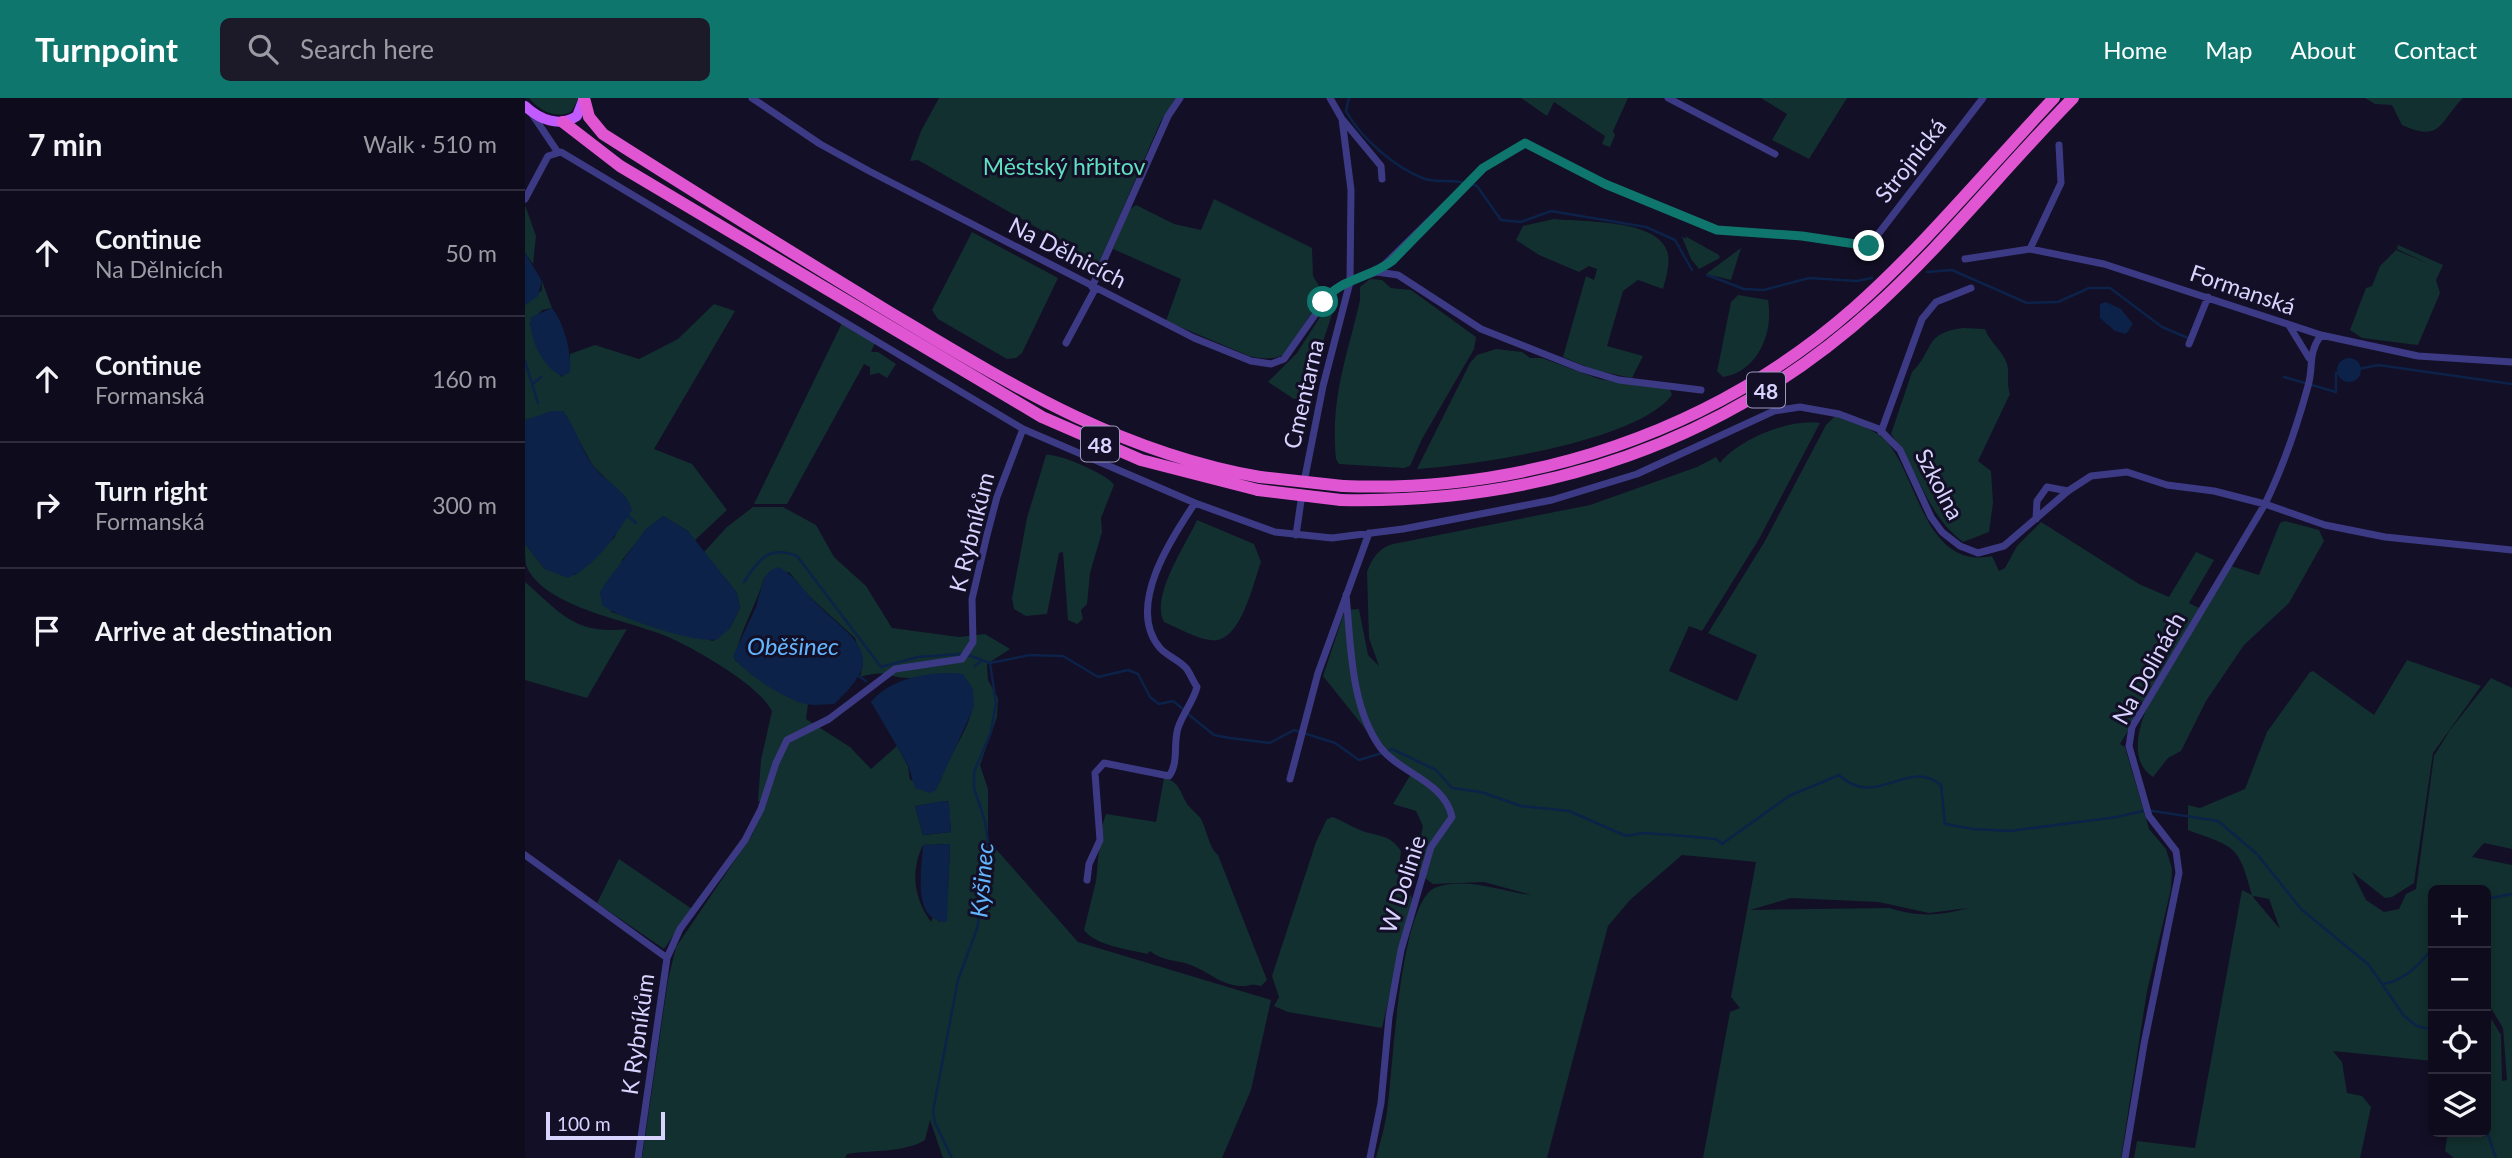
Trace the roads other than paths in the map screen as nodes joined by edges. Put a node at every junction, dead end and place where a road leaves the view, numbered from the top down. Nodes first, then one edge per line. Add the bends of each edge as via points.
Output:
1 (584, 98) edge
2 (752, 98) edge
3 (1180, 98) edge
4 (1668, 98) edge
5 (1983, 98) edge
6 (2054, 98) edge
7 (2073, 98) edge
8 (1334, 100) edge
9 (527, 108) edge
10 (1342, 119) junction
11 (562, 122) junction
12 (551, 141) junction
13 (2059, 145) dead end
14 (557, 151) junction
15 (1775, 154) dead end
16 (1382, 179) dead end
17 (525, 199) edge
18 (2030, 249) junction
19 (1965, 259) dead end
20 (1392, 261) junction
21 (1377, 272) junction
22 (1398, 275) junction
23 (1350, 282) junction
24 (1094, 288) junction
25 (1971, 288) dead end
26 (2208, 296) junction
27 (2289, 326) junction
28 (2321, 335) junction
29 (1066, 343) dead end
30 (2189, 344) dead end
31 (2310, 358) junction
32 (2512, 362) edge
33 (1701, 390) dead end
34 (1024, 429) junction
35 (1881, 432) junction
36 (1259, 484) junction
37 (2068, 491) junction
38 (1342, 493) junction
39 (1195, 503) junction
40 (2265, 504) junction
41 (2036, 519) junction
42 (1369, 533) junction
43 (1296, 535) junction
44 (2512, 550) edge
45 (1346, 595) junction
46 (1290, 779) dead end
47 (525, 855) edge
48 (1087, 880) dead end
49 (667, 958) junction
50 (638, 1158) edge
51 (1370, 1158) edge
52 (2125, 1158) edge

1 - 11 main road, 48 via 577,116
1 - 36 highway, 48 via 589,117 603,134 1033,398 1104,432
2 - 24 street, Na Dělnicích via 820,145
3 - 24 street via 1168,116
4 - 15 street
5 - 20 street, Strojnická via 1869,246 1717,230 1605,184 1525,143 1498,157 1467,184
6 - 38 highway, 48 via 1864,299 1804,348 1714,404 1633,441 1548,467 1438,485
7 - 38 highway, 48 via 1878,304 1807,362 1738,407 1644,451 1546,481 1448,497
8 - 10 street, Cmentarna
9 - 11 main road, 48 via 541,118
9 - 12 street
10 - 16 street via 1381,166
10 - 23 street, Cmentarna via 1351,190
11 - 12 street via 551,130
11 - 36 highway, 48 via 620,166 1042,417 1150,463
12 - 14 street
13 - 18 street via 2061,183
14 - 17 street via 548,156
14 - 34 street, Szkolna
18 - 19 street, Formanská
18 - 26 street, Formanská via 2103,264
20 - 21 street
20 - 22 street
21 - 22 street
21 - 23 street
22 - 33 street via 1481,329 1523,347 1619,380
23 - 24 street, Na Dělnicích via 1331,292 1291,353 1271,364 1209,345
23 - 43 street, Cmentarna via 1314,427
24 - 29 street
25 - 35 street via 1936,302 1922,319
26 - 27 street, Formanská
26 - 30 street
27 - 28 street, Formanská
27 - 31 street
28 - 31 street, Na Dolinách
28 - 32 street, Formanská via 2418,356
31 - 40 street, Na Dolinách via 2309,385
34 - 39 street, Szkolna
34 - 49 street, K Rybníkům via 997,496 972,599 973,642 962,659 895,668 829,719 787,740 745,840 680,929
35 - 41 street, Szkolna via 1900,450 1936,524 1960,546 1978,553 1996,550
35 - 42 street, Szkolna via 1823,409 1784,408 1679,457 1598,488 1491,513
36 - 38 highway, 48, bridge
37 - 40 street, Szkolna via 2091,476 2126,472
37 - 41 street, Szkolna
37 - 41 street via 2046,487 2037,501
39 - 43 street, Szkolna via 1250,526
39 - 48 street via 1164,549 1149,593 1150,625 1159,647 1186,668 1197,687 1192,706 1178,727 1174,769 1169,776 1104,763 1095,773 1100,840
40 - 44 street, Szkolna via 2325,526
40 - 52 street, Na Dolinách via 2132,727 2129,746 2149,816 2176,851 2179,873
42 - 43 street, Szkolna via 1332,538
42 - 45 street
45 - 46 street via 1300,732
45 - 51 street, W Dolinie via 1362,713 1390,758 1438,791 1449,803 1452,817 1431,847 1401,950
47 - 49 street, K Rybníkům
49 - 50 street, K Rybníkům

